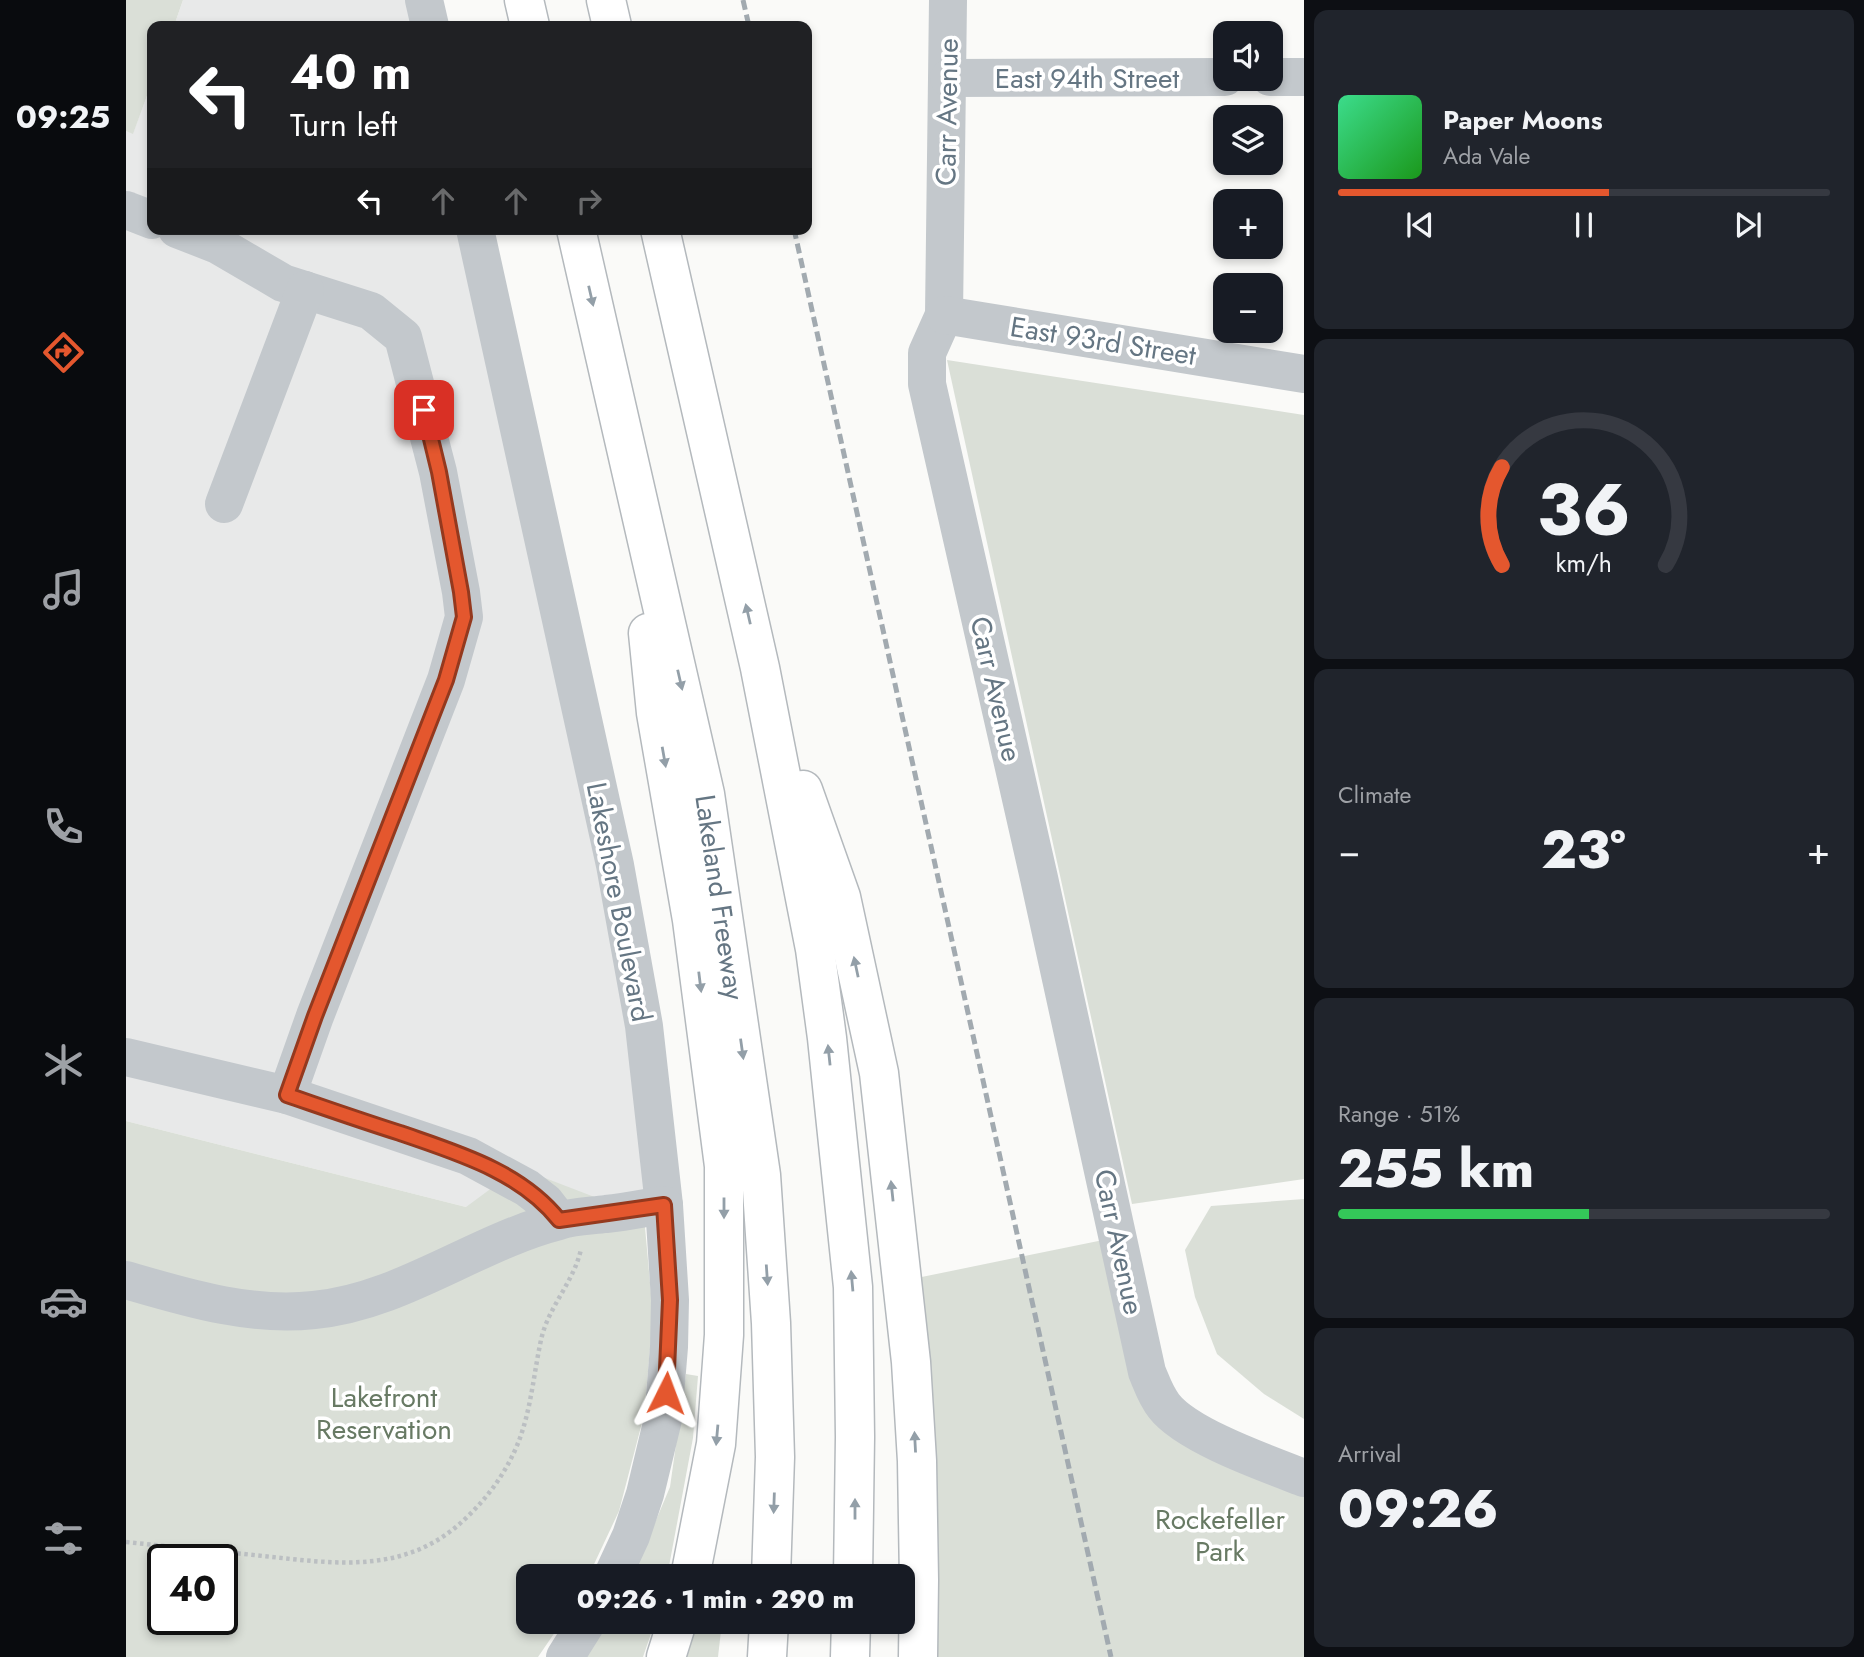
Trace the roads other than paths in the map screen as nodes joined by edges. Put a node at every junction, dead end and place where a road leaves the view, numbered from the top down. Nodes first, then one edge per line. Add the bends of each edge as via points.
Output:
1 (424, 0) edge
2 (524, 0) edge
3 (606, 0) edge
4 (948, 0) edge
5 (429, 21) edge
6 (529, 21) edge
7 (611, 21) edge
8 (1213, 77) edge
9 (1283, 77) edge
10 (1304, 77) edge
11 (949, 78) junction
12 (126, 210) edge
13 (147, 218) edge
14 (192, 235) edge
15 (476, 235) edge
16 (577, 235) edge
17 (661, 235) edge
18 (305, 290) junction
19 (944, 315) junction
20 (1304, 374) edge
21 (633, 470) junction
22 (224, 504) dead end
23 (760, 668) junction
24 (126, 1057) edge
25 (287, 1095) junction
26 (664, 1205) junction
27 (572, 1218) junction
28 (126, 1280) edge
29 (1304, 1478) edge
30 (618, 1564) edge
31 (693, 1564) edge
32 (771, 1564) edge
33 (853, 1564) edge
34 (579, 1634) edge
35 (673, 1634) edge
36 (768, 1634) edge
37 (851, 1634) edge
38 (565, 1657) edge
39 (666, 1657) edge
40 (767, 1657) edge
41 (850, 1657) edge
42 (918, 1657) edge

1 - 5 street
2 - 6 highway
3 - 7 highway
4 - 11 street, Carr Avenue
8 - 11 street, East 94th Street
9 - 10 street
11 - 19 street, Carr Avenue
12 - 13 street
14 - 18 street
15 - 26 street, Lakeshore Boulevard via 615,865 644,1026
16 -> 21 highway, Lakeland Freeway
23 -> 17 highway
18 - 22 street
18 - 25 street via 371,311 403,337 439,472 464,617 446,680
19 - 20 street, East 93rd Street
19 - 29 street, Carr Avenue via 927,353 927,384 1147,1372 1157,1396 1177,1418 1206,1437
21 -> 31 highway via 656,713 692,920 724,1166 724,1335 716,1444
21 -> 32 highway, Lakeland Freeway via 705,794 761,1175 775,1444
33 -> 23 highway via 853,1287 815,949
42 -> 23 highway via 917,1461 911,1362 879,1073 841,897
24 - 25 street
25 - 27 street via 468,1156
26 - 27 street
26 - 30 street, Lakeshore Boulevard via 670,1300 663,1419 645,1494
27 - 28 street via 497,1244 421,1279 315,1310 223,1306
34 - 38 street
35 - 39 highway
36 - 40 highway
37 - 41 highway

